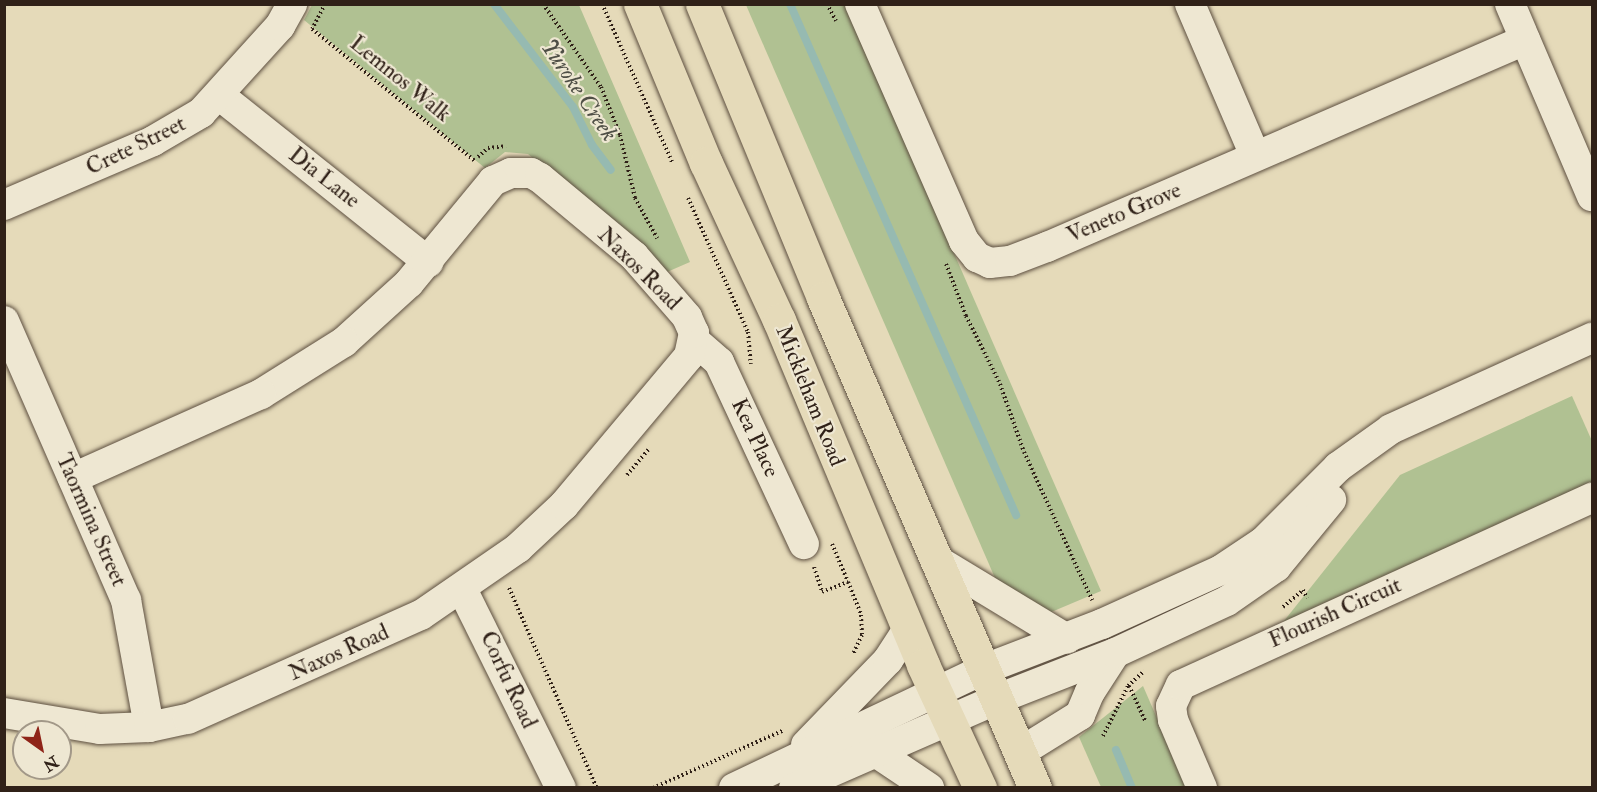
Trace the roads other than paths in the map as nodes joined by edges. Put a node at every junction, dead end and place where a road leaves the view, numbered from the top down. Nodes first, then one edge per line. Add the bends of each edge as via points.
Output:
1 (292, 4) edge
2 (640, 4) edge
3 (702, 4) edge
4 (860, 4) edge
5 (1190, 4) edge
6 (1510, 4) edge
7 (1525, 40) junction
8 (219, 95) junction
9 (1255, 156) junction
10 (1593, 196) edge
11 (4, 205) edge
12 (428, 262) junction
13 (4, 321) edge
14 (1593, 338) edge
15 (695, 341) junction
16 (1365, 446) junction
17 (73, 478) junction
18 (1593, 498) edge
19 (816, 538) road end
20 (935, 559) junction
21 (462, 589) junction
22 (908, 629) junction
23 (1067, 639) junction
24 (1115, 653) junction
25 (982, 670) junction
26 (995, 700) junction
27 (942, 707) junction
28 (4, 713) edge
29 (148, 728) junction
30 (877, 753) junction
31 (1019, 753) junction
32 (796, 756) junction
33 (555, 783) edge
34 (734, 788) edge
35 (794, 788) edge
36 (929, 788) edge
37 (980, 788) edge
38 (1035, 788) edge
39 (1202, 788) edge

1 - 8 street, Crete Street via 280,26
2 - 22 main road, Mickleham Road via 706,163 779,320
3 - 20 main road
4 - 9 street, Veneto Grove via 964,241 983,261 999,263 1027,255
5 - 9 street
6 - 7 street
7 - 9 street, Veneto Grove
7 - 10 street
8 - 11 street, Crete Street via 179,128
8 - 12 street, Dia Lane
12 - 15 street, Naxos Road via 493,181 511,173 531,173 658,281 692,325
12 - 17 street, Naxos Road via 378,313 301,371 251,398
13 - 17 street, Taormina Street
14 - 16 street via 1413,418
15 - 19 street, Kea Place via 719,362
15 - 21 street, Naxos Road via 689,356 564,506
16 - 23 street via 1338,467 1294,515 1245,555 1194,584
16 - 24 street via 1316,520 1276,567 1227,601
17 - 29 street, Taormina Street via 126,600
18 - 39 street, Flourish Circuit via 1181,685 1171,706 1173,720
20 - 23 street
20 - 25 main road
21 - 29 street, Naxos Road via 395,628 225,705
21 - 33 street, Corfu Road via 488,636
22 - 27 main road, Mickleham Road
22 - 32 street via 888,660
23 - 25 street
24 - 26 street
24 - 31 street via 1089,692 1080,715
25 - 26 main road
25 - 27 street
26 - 27 street
26 - 31 main road
27 - 30 street
27 - 32 street
27 - 37 main road, Mickleham Road
28 - 29 street, Naxos Road via 100,729
30 - 35 street
30 - 36 street
31 - 38 main road
32 - 34 street

